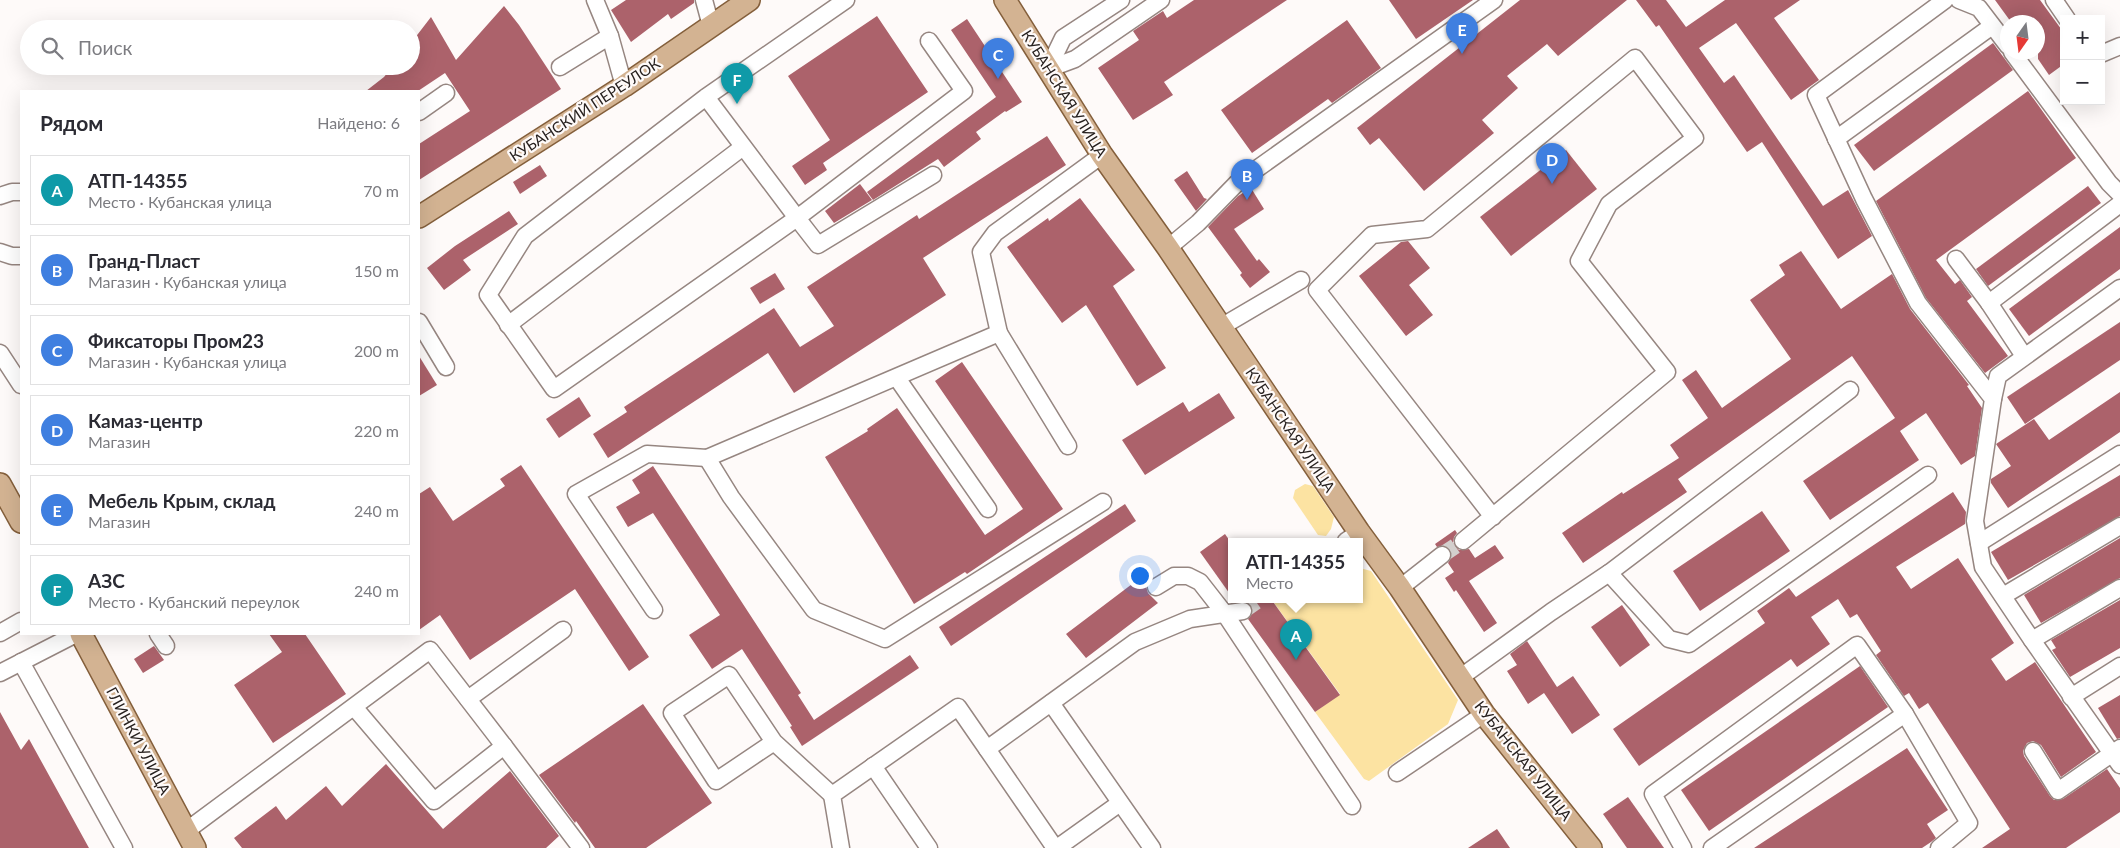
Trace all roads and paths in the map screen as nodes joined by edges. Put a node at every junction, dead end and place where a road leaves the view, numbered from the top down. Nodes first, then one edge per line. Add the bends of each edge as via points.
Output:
1 (704, 0) edge
2 (750, 0) edge
3 (846, 0) edge
4 (1005, 0) edge
5 (1121, 0) edge
6 (1161, 0) edge
7 (1494, 0) edge
8 (1945, 0) edge
9 (1959, 0) edge
10 (2054, 0) edge
11 (597, 1) edge
12 (2064, 15) edge
13 (711, 26) junction
14 (1992, 26) junction
15 (610, 36) junction
16 (2000, 36) edge
17 (930, 41) dead end
18 (2120, 46) edge
19 (2105, 52) edge
20 (2018, 60) edge
21 (560, 67) dead end
22 (1048, 69) junction
23 (624, 86) junction
24 (446, 93) dead end
25 (706, 97) junction
26 (420, 111) edge
27 (1836, 139) junction
28 (743, 147) junction
29 (1102, 155) junction
30 (933, 175) dead end
31 (20, 192) edge
32 (2120, 194) edge
33 (0, 195) edge
34 (2120, 204) edge
35 (420, 216) edge
36 (797, 218) junction
37 (1168, 248) junction
38 (1, 256) edge
39 (20, 256) edge
40 (1956, 259) dead end
41 (1301, 280) dead end
42 (2120, 288) edge
43 (1989, 303) junction
44 (420, 324) edge
45 (508, 325) junction
46 (1221, 327) junction
47 (999, 333) junction
48 (0, 353) edge
49 (2024, 356) junction
50 (446, 367) dead end
51 (897, 378) junction
52 (20, 383) edge
53 (1850, 390) dead end
54 (1993, 399) junction
55 (1068, 446) dead end
56 (2120, 454) edge
57 (708, 458) junction
58 (1928, 475) dead end
59 (10, 489) edge
60 (1103, 502) dead end
61 (988, 510) dead end
62 (1493, 517) junction
63 (20, 519) edge
64 (2120, 526) edge
65 (1352, 537) edge
66 (1463, 541) tunnel mouth
67 (1979, 543) junction
68 (1363, 549) edge
69 (1442, 555) tunnel mouth
70 (1609, 573) junction
71 (1156, 587) dead end
72 (1400, 588) junction
73 (2120, 588) edge
74 (2003, 596) junction
75 (654, 610) dead end
76 (1242, 611) tunnel mouth
77 (1225, 614) junction
78 (20, 622) edge
79 (563, 630) dead end
80 (0, 633) edge
81 (74, 635) edge
82 (81, 635) edge
83 (2032, 640) junction
84 (21, 662) junction
85 (2120, 666) edge
86 (0, 673) edge
87 (1461, 677) junction
88 (2071, 697) junction
89 (468, 699) junction
90 (1051, 703) junction
91 (354, 706) junction
92 (1484, 714) junction
93 (1905, 714) junction
94 (774, 742) junction
95 (504, 746) junction
96 (987, 749) junction
97 (2033, 752) dead end
98 (2117, 756) edge
99 (872, 766) junction
100 (1397, 773) dead end
101 (832, 795) junction
102 (1120, 803) junction
103 (1352, 806) dead end
104 (190, 839) edge
105 (124, 848) edge
106 (581, 848) edge
107 (841, 848) edge
108 (929, 848) edge
109 (1056, 848) edge
110 (1152, 848) edge
111 (1591, 848) edge
112 (1683, 848) edge
113 (1712, 848) edge
114 (1939, 848) edge

1 - 13 lane
2 - 13 main road, КУБАНСКИЙ ПЕРЕУЛОК
3 - 25 lane
4 - 22 main road, КУБАНСКАЯ УЛИЦА
5 - 22 lane via 1063,38
6 - 22 lane via 1075,59
7 - 37 lane via 1236,183 1198,223
8 - 27 lane via 1816,95
9 - 14 lane via 1979,8
10 - 12 lane
11 - 15 lane
13 - 23 main road, КУБАНСКИЙ ПЕРЕУЛОК
14 - 16 lane
14 - 27 lane
15 - 21 lane
15 - 23 lane
17 - 36 lane via 964,91
18 - 19 lane
20 - 32 lane
22 - 29 main road, КУБАНСКАЯ УЛИЦА
23 - 35 main road, КУБАНСКИЙ ПЕРЕУЛОК
24 - 26 lane
25 - 28 lane
25 - 45 lane via 525,236 488,295
27 - 54 lane via 1918,303
28 - 36 lane
28 - 45 lane
29 - 37 main road, КУБАНСКАЯ УЛИЦА
29 - 47 lane via 995,233 981,252
30 - 36 lane via 818,246
31 - 33 lane
34 - 43 lane
36 - 45 lane via 554,389
37 - 46 main road, КУБАНСКАЯ УЛИЦА
38 - 39 lane
40 - 43 lane
41 - 46 lane
42 - 49 lane
43 - 49 lane
44 - 50 lane
46 - 65 main road, КУБАНСКАЯ УЛИЦА
47 - 51 lane
47 - 55 lane
48 - 52 lane
49 - 54 lane via 1998,376
51 - 57 lane
51 - 61 lane
53 - 70 lane
54 - 67 lane via 1975,521
56 - 67 lane
57 - 60 lane via 731,497 814,610 885,639
57 - 75 lane via 647,454 576,494
58 - 70 lane via 1689,644 1669,639
59 - 63 main road
62 - 62 lane via 1667,372 1579,261 1609,204 1695,138 1635,58 1427,229 1372,235 1317,290
62 - 66 lane
64 - 74 lane
67 - 74 lane via 1983,567
68 - 72 main road, КУБАНСКАЯ УЛИЦА
69 - 72 lane
70 - 87 lane
71 - 77 lane via 1174,576 1188,576 1200,582
72 - 87 main road, КУБАНСКАЯ УЛИЦА
73 - 83 lane
74 - 83 lane
76 - 77 lane
77 - 90 lane via 1190,619 1135,642
77 - 103 lane
78 - 80 lane
79 - 89 lane
81 - 84 lane
82 - 104 main road, ГЛИНКИ УЛИЦА
83 - 88 lane
84 - 86 lane
84 - 105 lane
85 - 88 lane
87 - 92 main road, КУБАНСКАЯ УЛИЦА
88 - 98 lane
89 - 91 lane via 430,650
89 - 95 lane
90 - 96 lane
90 - 102 lane
91 - 95 lane via 434,801
91 - 104 lane
92 - 100 lane
92 - 111 main road, КУБАНСКАЯ УЛИЦА
93 - 112 lane via 1857,645 1653,794
93 - 113 lane
93 - 114 lane via 1969,823
94 - 94 lane via 729,675 672,713 716,781
94 - 101 lane
95 - 106 lane
96 - 99 lane via 958,707
96 - 109 lane
97 - 98 lane via 2058,790
99 - 101 lane
99 - 108 lane
101 - 107 lane
102 - 109 lane
102 - 110 lane

